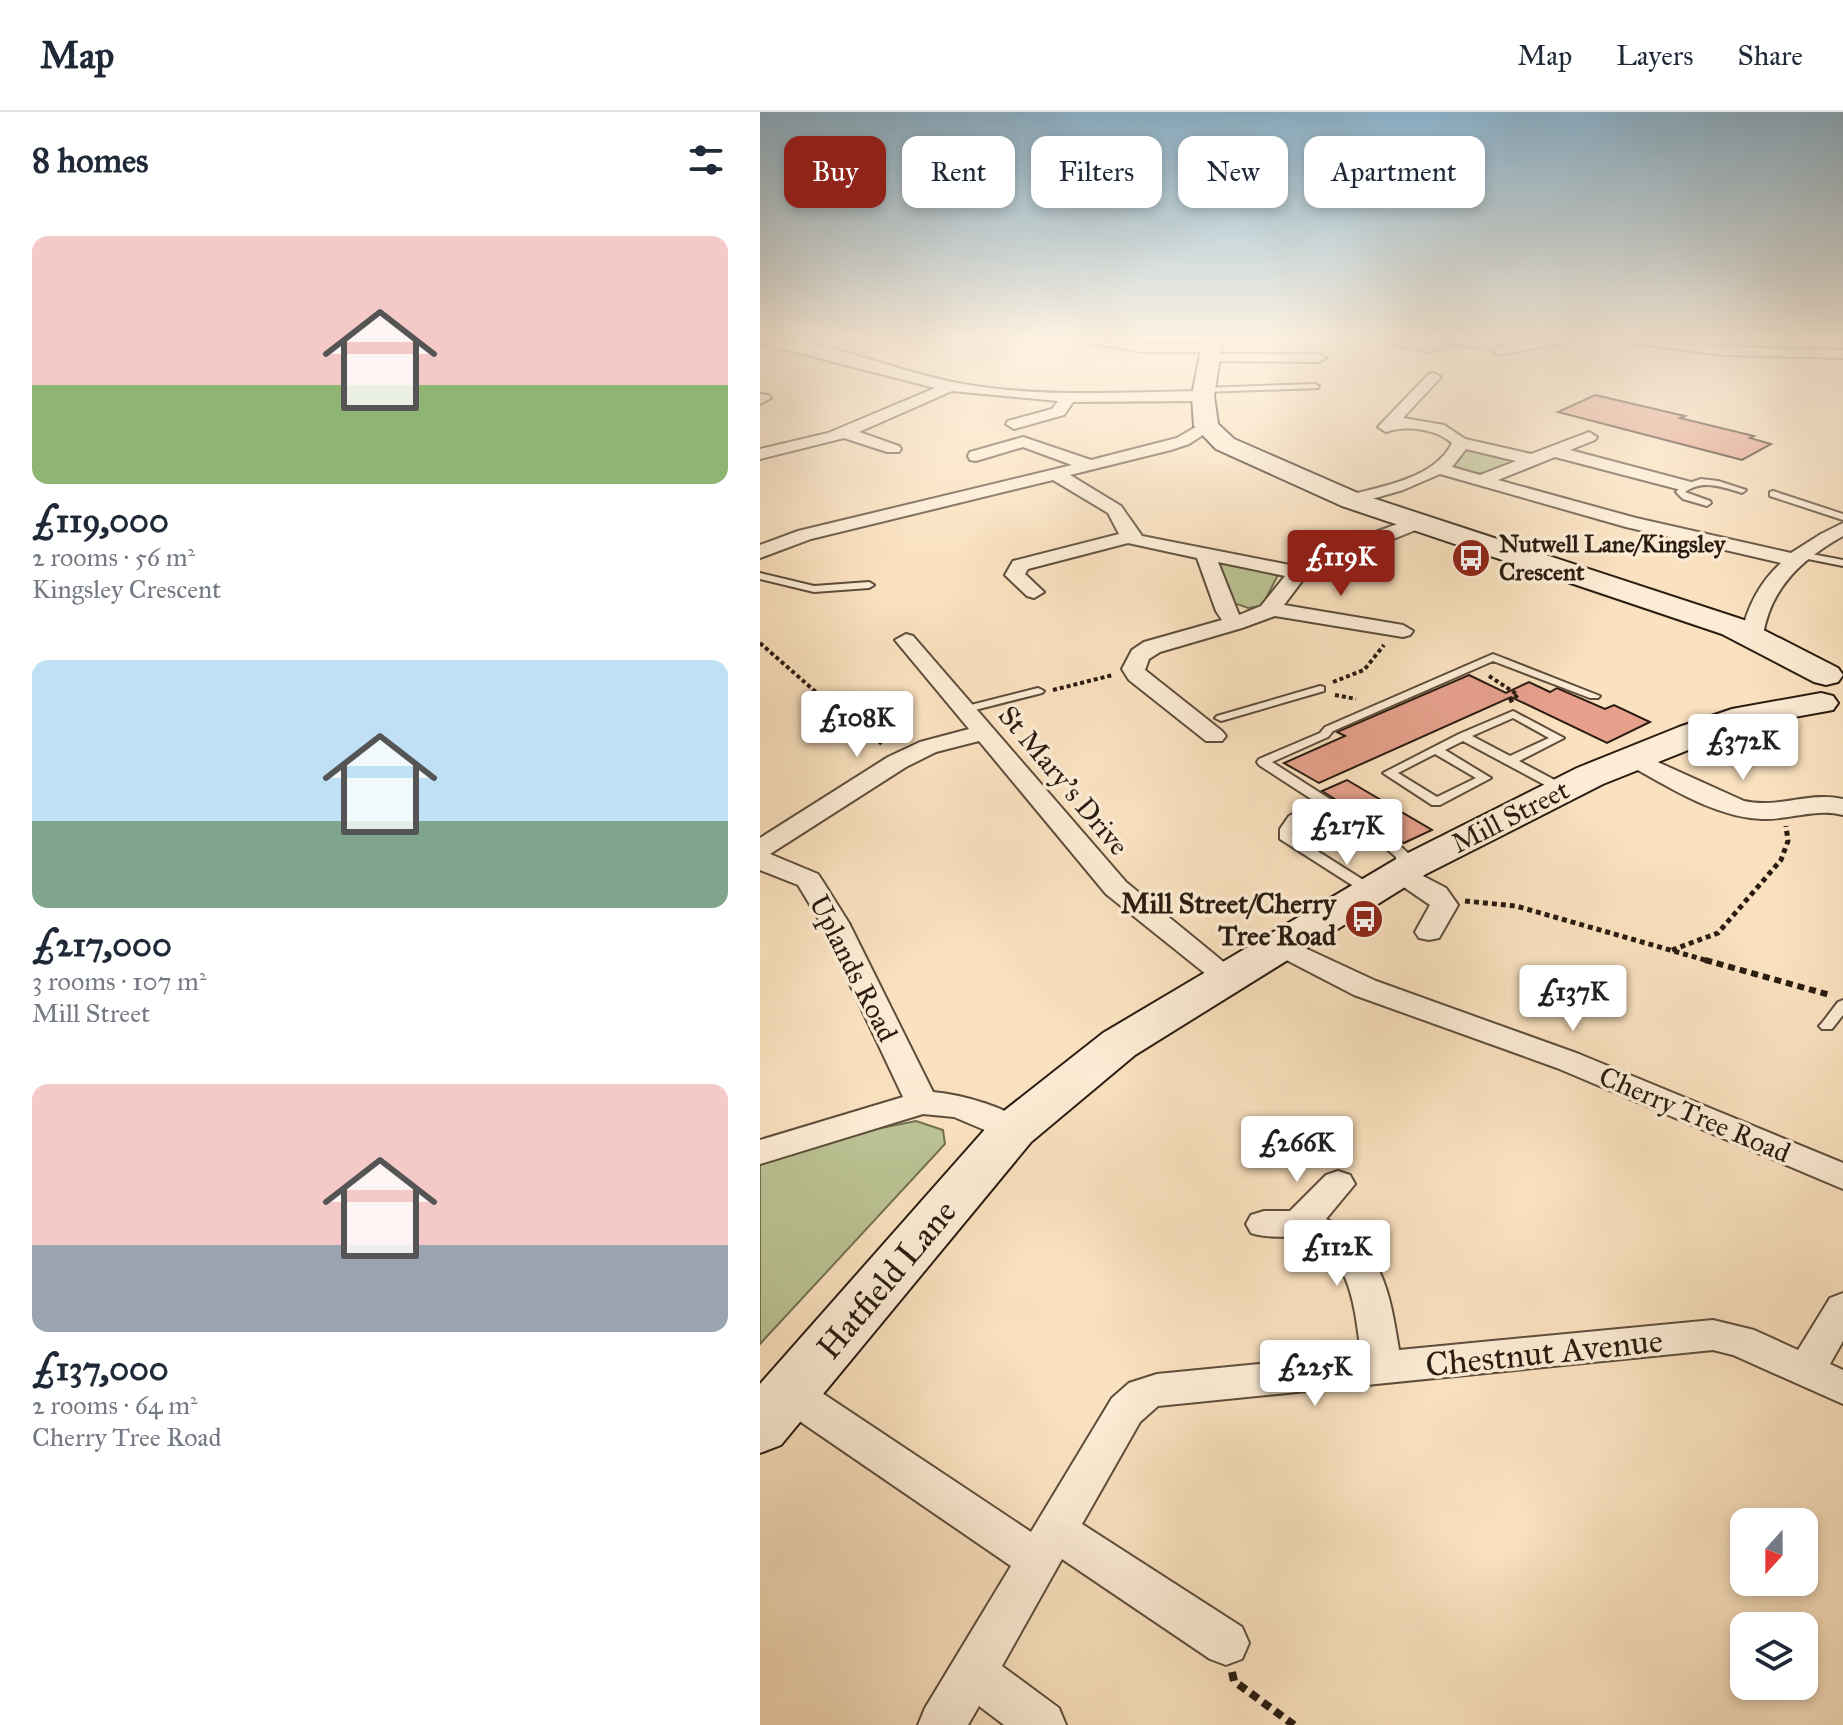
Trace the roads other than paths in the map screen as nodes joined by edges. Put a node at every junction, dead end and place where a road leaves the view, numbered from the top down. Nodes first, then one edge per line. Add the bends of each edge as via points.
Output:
1 (886, 413) edge
2 (1053, 413) edge
3 (1204, 413) edge
4 (1398, 413) edge
5 (1014, 424) dead end
6 (842, 432) junction
7 (1205, 437) junction
8 (1589, 437) dead end
9 (1460, 443) junction
10 (891, 445) dead end
11 (1553, 451) junction
12 (760, 454) edge
13 (976, 456) dead end
14 (1532, 460) junction
15 (1089, 465) junction
16 (1440, 469) junction
17 (1054, 473) junction
18 (1482, 480) junction
19 (1685, 486) junction
20 (1742, 490) dead end
21 (1773, 494) dead end
22 (1351, 500) junction
23 (1707, 503) dead end
24 (1843, 517) edge
25 (1417, 523) junction
26 (1843, 529) edge
27 (1130, 537) junction
28 (760, 552) edge
29 (1205, 553) junction
30 (1798, 558) junction
31 (1843, 563) edge
32 (1299, 573) junction
33 (760, 576) edge
34 (869, 585) dead end
35 (1036, 587) dead end
36 (1272, 609) junction
37 (1235, 624) junction
38 (1403, 631) road end
39 (906, 640) dead end
40 (1760, 640) junction
41 (1320, 689) road end
42 (1819, 689) edge
43 (1038, 691) road end
44 (1594, 696) dead end
45 (967, 709) junction
46 (1211, 726) joint
47 (982, 733) junction
48 (1463, 736) junction
49 (1438, 751) junction
50 (1631, 757) junction
51 (1510, 761) junction
52 (1562, 789) junction
53 (1325, 802) junction
54 (1843, 807) edge
55 (760, 849) edge
56 (760, 860) edge
57 (1387, 882) junction
58 (1429, 932) dead end
59 (1279, 945) junction
60 (1227, 977) junction
61 (1843, 1002) edge
62 (1827, 1026) dead end
63 (922, 1103) junction
64 (1013, 1130) junction
65 (760, 1152) edge
66 (1843, 1177) edge
67 (1338, 1184) dead end
68 (1843, 1308) edge
69 (1383, 1369) junction
70 (1806, 1370) junction
71 (1843, 1388) edge
72 (775, 1410) edge
73 (1047, 1546) junction
74 (1226, 1643) road end
75 (973, 1672) junction
76 (942, 1725) edge
77 (1042, 1725) edge

1 - 6 street
2 - 5 street
3 - 7 street
4 - 9 street via 1388,424 1438,428
6 - 10 street
6 - 12 street
7 - 15 street
7 - 22 street
8 - 11 street
9 - 14 street
9 - 16 street
11 - 14 street
11 - 19 street
13 - 15 street via 1023,442
14 - 18 street
15 - 17 street
16 - 18 street
16 - 22 street
17 - 27 street via 1115,510
17 - 28 street via 805,535
18 - 30 street via 1643,526
19 - 20 lane via 1703,482
19 - 23 lane via 1681,495
21 - 24 lane
22 - 25 street
25 - 32 street
25 - 40 street
26 - 30 street
27 - 29 street
27 - 35 street via 1020,565 1015,575
29 - 32 street
29 - 37 street
30 - 31 lane
30 - 40 street via 1761,600
32 - 36 street
33 - 34 lane via 814,589
36 - 37 street
36 - 38 street
37 - 46 street via 1152,647 1133,669
39 - 45 street, St Mary's Drive
40 - 42 street via 1788,670
41 - 46 lane
42 - 50 street, Mill Street
43 - 45 lane
44 - 53 lane via 1493,657 1263,762
45 - 47 street, St Mary's Drive
47 - 55 street via 928,747 897,762
47 - 60 street, St Mary's Drive via 1116,888
48 - 49 lane
48 - 51 lane
48 - 51 lane via 1513,714 1558,738
49 - 49 lane via 1462,765 1485,778 1436,802 1389,773
50 - 52 street, Mill Street
50 - 54 street via 1738,806 1774,812 1818,802
51 - 52 lane
52 - 57 street, Mill Street
53 - 57 lane via 1403,856
53 - 57 lane via 1292,819 1285,836
56 - 63 street, Uplands Road via 808,880 835,923
57 - 58 street via 1436,894 1444,905
57 - 59 street, Mill Street
59 - 60 street, Mill Street
59 - 66 street, Cherry Tree Road via 1365,988 1568,1061
60 - 64 street, Mill Street via 1119,1044
61 - 62 lane
63 - 64 street via 968,1108
63 - 65 street
64 - 72 street, Hatfield Lane
67 - 69 street via 1281,1225 1315,1228 1351,1251 1365,1273
68 - 70 street
69 - 70 street, Chestnut Avenue via 1713,1335
69 - 73 street, Chestnut Avenue via 1143,1395 1126,1410
70 - 71 street, Chestnut Avenue
72 - 73 street
73 - 74 street
73 - 75 street, Chestnut Avenue
75 - 76 street, Chestnut Avenue
75 - 77 street

